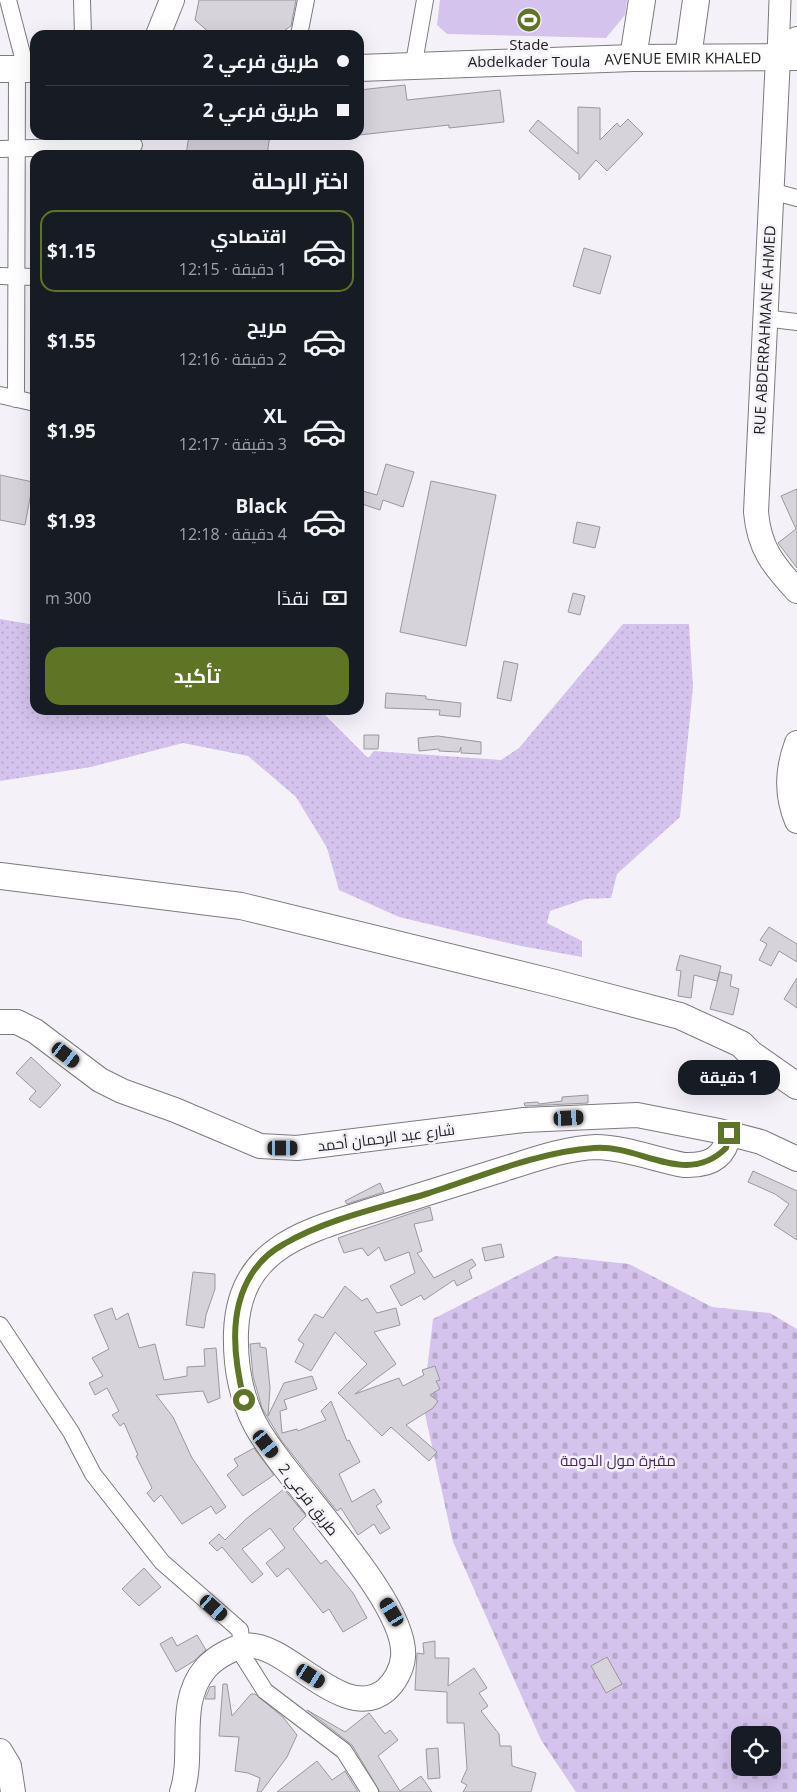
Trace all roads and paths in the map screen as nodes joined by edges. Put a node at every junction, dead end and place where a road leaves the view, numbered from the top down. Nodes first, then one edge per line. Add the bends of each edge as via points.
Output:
1 (8, 0) edge
2 (82, 0) edge
3 (306, 0) edge
4 (425, 0) edge
5 (642, 0) edge
6 (696, 0) edge
7 (780, 0) edge
8 (172, 2) edge
9 (84, 30) edge
10 (160, 30) edge
11 (175, 30) edge
12 (300, 30) edge
13 (797, 39) edge
14 (688, 57) junction
15 (788, 57) edge
16 (633, 58) junction
17 (364, 68) edge
18 (413, 68) junction
19 (20, 69) edge
20 (133, 145) edge
21 (8, 150) edge
22 (771, 191) junction
23 (797, 198) edge
24 (0, 276) edge
25 (16, 276) junction
26 (30, 277) edge
27 (764, 318) junction
28 (797, 322) edge
29 (0, 395) edge
30 (16, 398) junction
31 (30, 402) edge
32 (797, 591) edge
33 (797, 743) edge
34 (797, 821) edge
35 (0, 876) edge
36 (0, 1022) edge
37 (741, 1044) junction
38 (797, 1070) edge
39 (797, 1086) edge
40 (729, 1133) junction
41 (797, 1159) edge
42 (0, 1325) edge
43 (243, 1646) junction
44 (0, 1751) edge
45 (13, 1792) edge
46 (182, 1792) edge
47 (370, 1792) edge

1 - 19 street
2 - 9 street
3 - 12 street
4 - 18 street
5 - 16 main road
6 - 14 main road
7 - 15 street
8 - 10 main road
8 - 11 main road
13 - 15 main road
14 - 15 main road, AVENUE EMIR KHALED
14 - 16 main road, AVENUE EMIR KHALED
15 - 22 main road, RUE ABDERRAHMANE AHMED
16 - 18 main road, AVENUE EMIR KHALED
17 - 18 main road, AVENUE EMIR KHALED
19 - 21 street
20 - 21 street
21 - 25 street
22 - 23 street
22 - 27 main road, RUE ABDERRAHMANE AHMED
24 - 25 street
25 - 26 street
25 - 30 street
27 - 28 street
27 - 32 main road, RUE ABDERRAHMANE AHMED via 756,493 758,532 767,555
29 - 30 street
30 - 31 street
33 - 34 main road via 791,760 788,793
35 - 37 main road via 251,908 680,1016
36 - 40 main road, شارع عبد الرحمان أحمد via 17,1022 35,1030 100,1080 122,1091 260,1146 297,1148 524,1120 619,1115 657,1118
37 - 38 main road via 757,1046
37 - 39 main road
40 - 41 main road, شارع عبد الرحمان أحمد via 761,1142
40 - 43 main road, طريق فرعي 2 via 726,1148 720,1155 695,1166 596,1147 535,1160 323,1226 283,1244 262,1261 244,1288 236,1325 238,1373 244,1400 266,1444 384,1599 399,1628 403,1658 394,1682 384,1692 362,1699 338,1693 272,1653 255,1646
42 - 43 street via 71,1432 93,1474 162,1562 240,1630
43 - 46 main road via 217,1658 206,1668 192,1692 188,1711 186,1778
43 - 47 street via 243,1656 265,1691 344,1751
44 - 45 main road via 9,1766

